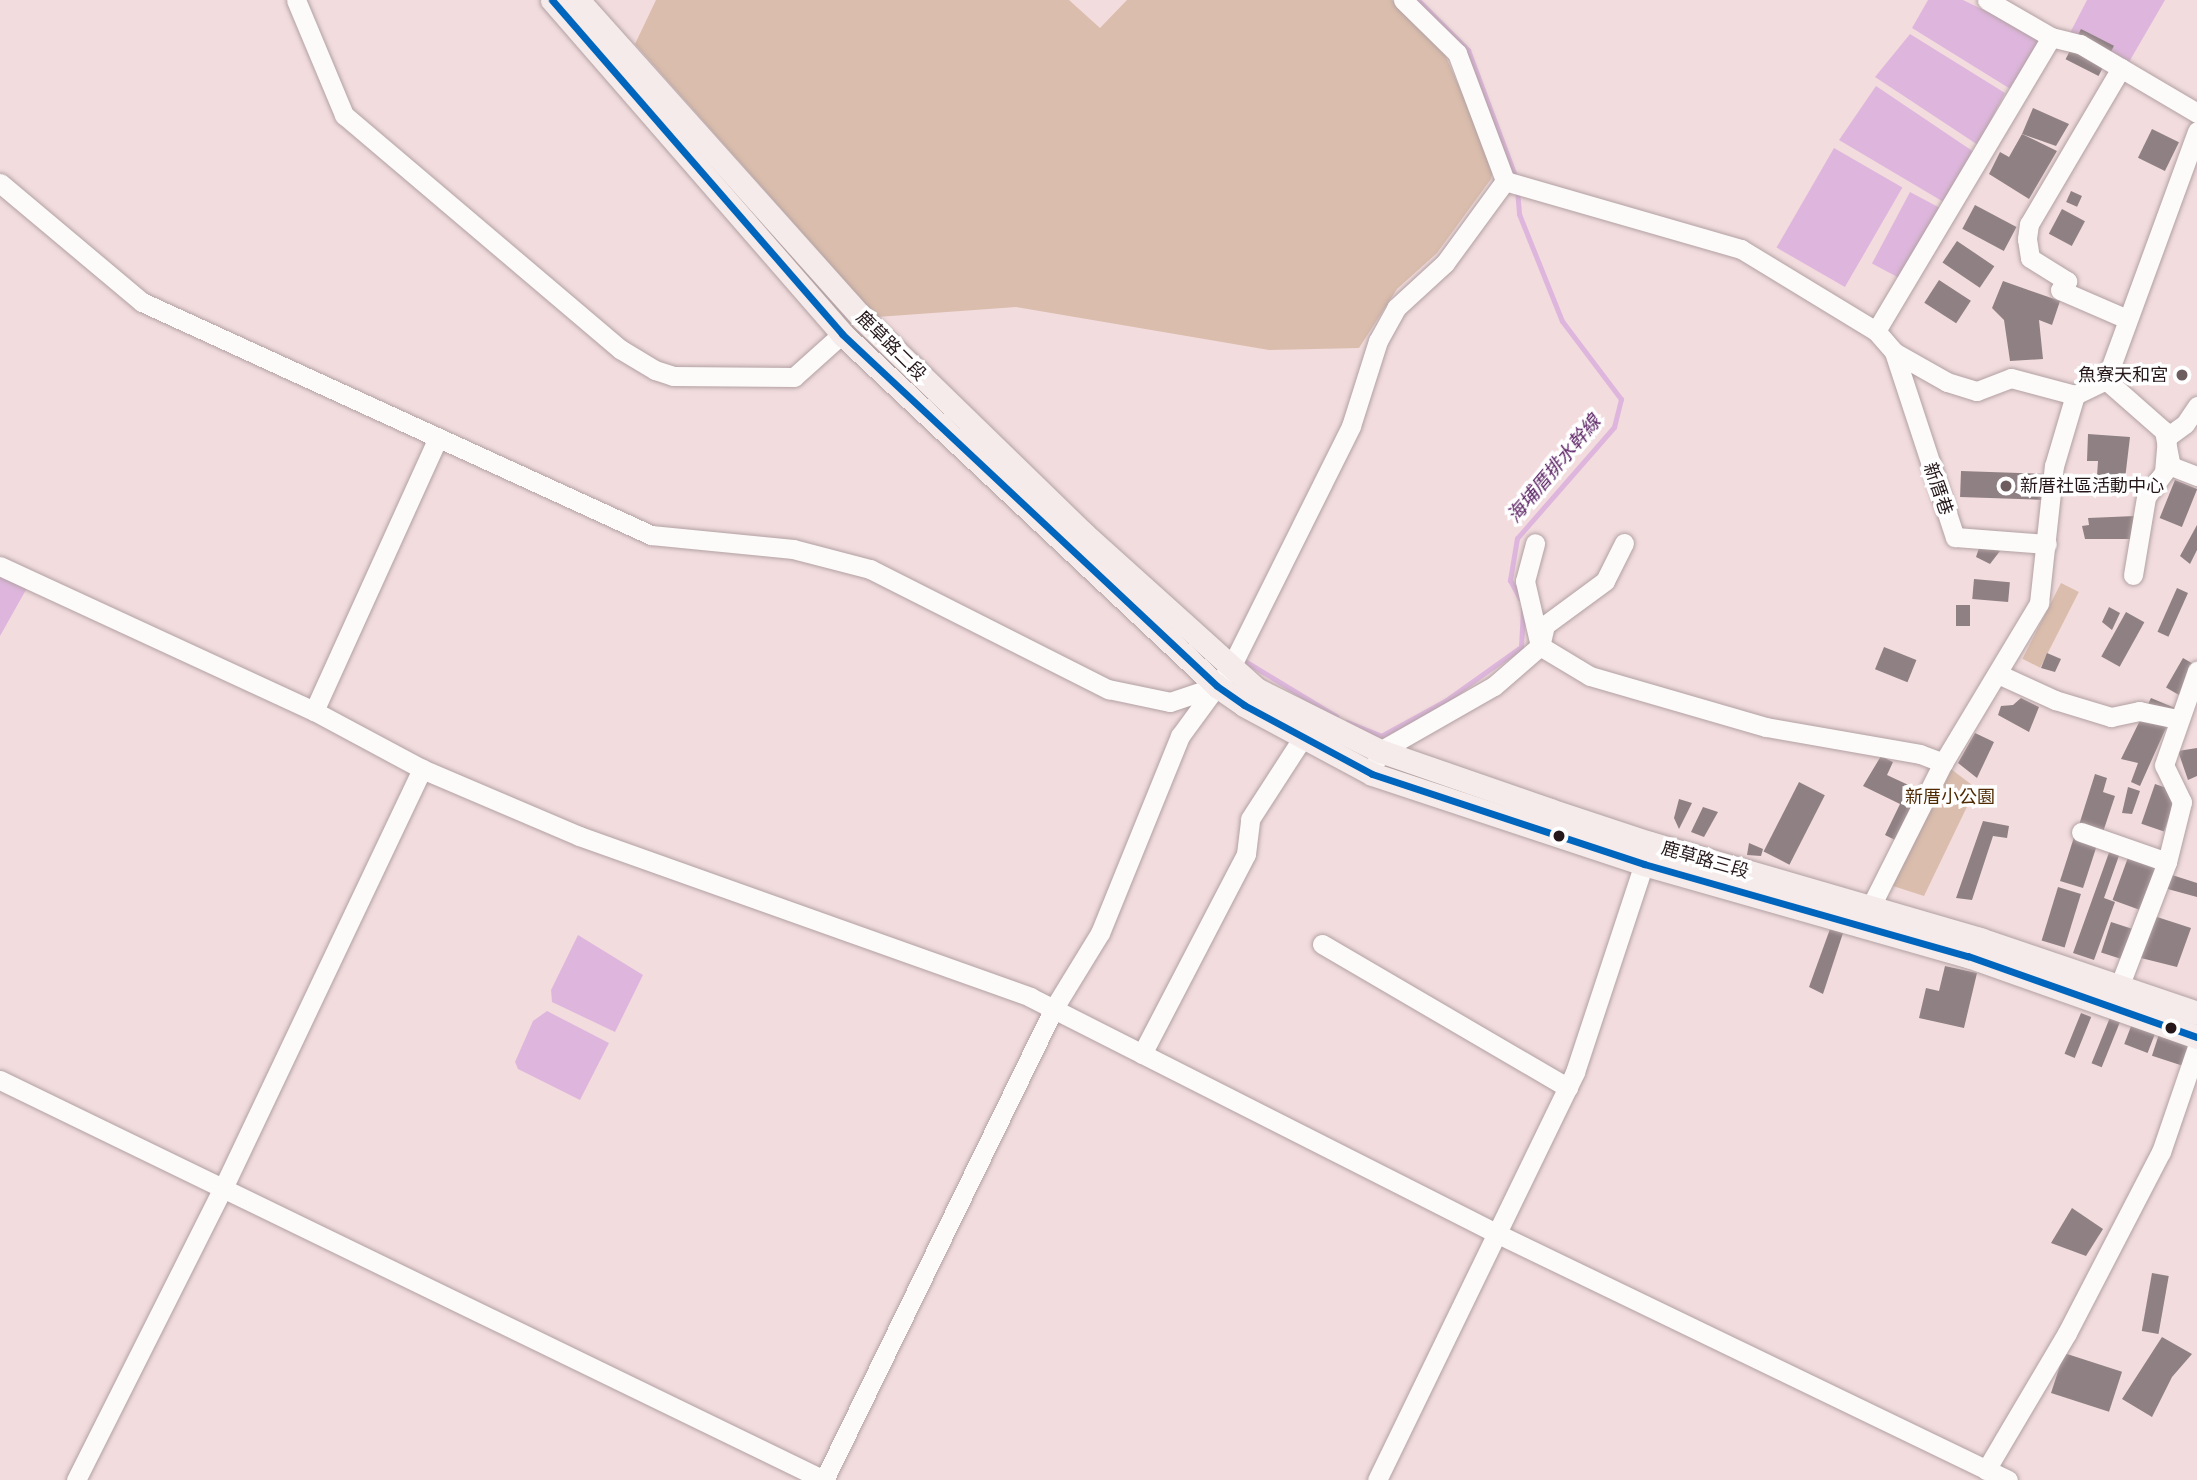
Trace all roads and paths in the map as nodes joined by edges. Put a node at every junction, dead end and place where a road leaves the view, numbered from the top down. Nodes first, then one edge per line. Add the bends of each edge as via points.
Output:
1 (296, 0) edge
2 (552, 0) edge
3 (578, 0) edge
4 (1402, 0) edge
5 (1987, 0) edge
6 (2051, 37) junction
7 (2122, 68) junction
8 (2197, 113) edge
9 (2197, 131) edge
10 (1505, 181) junction
11 (0, 183) edge
12 (2127, 319) junction
13 (1875, 331) junction
14 (842, 334) junction
15 (1894, 352) junction
16 (2106, 380) junction
17 (2075, 395) junction
18 (2197, 406) edge
19 (2167, 437) junction
20 (438, 438) junction
21 (2197, 476) edge
22 (1535, 543) dead end
23 (1625, 543) dead end
24 (2047, 544) junction
25 (0, 566) edge
26 (2133, 575) dead end
27 (1540, 646) junction
28 (1232, 665) junction
29 (2197, 671) edge
30 (1998, 674) junction
31 (1217, 686) junction
32 (314, 711) junction
33 (2178, 719) junction
34 (1303, 737) junction
35 (1380, 751) junction
36 (1943, 762) junction
37 (422, 769) junction
38 (1372, 774) junction
39 (2081, 832) dead end
40 (1647, 853) junction
41 (2167, 862) junction
42 (1865, 918) junction
43 (1322, 944) dead end
44 (2116, 995) junction
45 (1054, 1009) junction
46 (2197, 1013) edge
47 (2197, 1037) edge
48 (2197, 1046) edge
49 (1142, 1054) junction
50 (0, 1080) edge
51 (1568, 1088) junction
52 (224, 1186) junction
53 (1498, 1234) junction
54 (1986, 1470) junction
55 (76, 1480) edge
56 (824, 1480) edge
57 (1377, 1480) edge
58 (2008, 1480) edge

1 - 14 street via 344,116 620,349 655,370 697,378 794,377
2 - 14 main road, 鹿草路二段
3 - 28 main road, 鹿草路二段 via 863,319 1083,533
4 - 10 street via 1457,53
5 - 6 street
6 - 7 street via 2080,44
6 - 13 street
7 - 8 street
7 - 12 street via 2029,225 2027,239 2030,258 2067,281 2060,290
9 - 12 street
10 - 13 street via 1741,248
10 - 28 street via 1445,263 1396,308 1378,341 1351,426
11 - 20 street via 142,302
12 - 16 street
13 - 15 street
14 - 31 main road, 鹿草路二段
15 - 17 street via 1947,382 1977,391 2011,378
15 - 24 street, 新厝巷 via 1955,537
16 - 17 street
16 - 19 street
17 - 24 street via 2054,466
18 - 19 street via 2185,424
19 - 21 street via 2171,466
19 - 26 street via 2164,472 2146,497
20 - 31 street via 651,535 793,550 870,569 1108,689 1170,702
20 - 32 street
22 - 27 street via 1525,581
23 - 27 street via 1605,581 1545,625
24 - 30 street via 2039,603
25 - 32 street
27 - 35 street via 1494,687
27 - 36 street via 1590,676 1766,727
28 - 31 street
28 - 35 main road, 鹿草路三段 via 1256,689
29 - 33 street
30 - 33 street via 2054,700 2111,717 2139,711
30 - 36 street
31 - 34 main road, 鹿草路三段
31 - 45 street via 1180,736 1100,933
32 - 37 street
33 - 41 street via 2164,765 2182,802
34 - 38 main road, 鹿草路三段
34 - 49 street via 1250,819 1246,855
35 - 38 street
35 - 40 main road, 鹿草路三段
36 - 42 street
37 - 45 street via 579,836
37 - 52 street
38 - 40 main road, 鹿草路三段
39 - 41 street
40 - 42 main road, 鹿草路三段
40 - 51 street
41 - 44 street
42 - 44 main road, 鹿草路三段
43 - 51 street
44 - 46 main road, 鹿草路三段
44 - 47 main road, 鹿草路三段
45 - 49 street
45 - 56 street
48 - 54 street via 2155,1164 2067,1333
49 - 53 street
50 - 52 street
51 - 53 street
52 - 55 street
52 - 56 street
53 - 54 street
53 - 57 street
54 - 58 street

